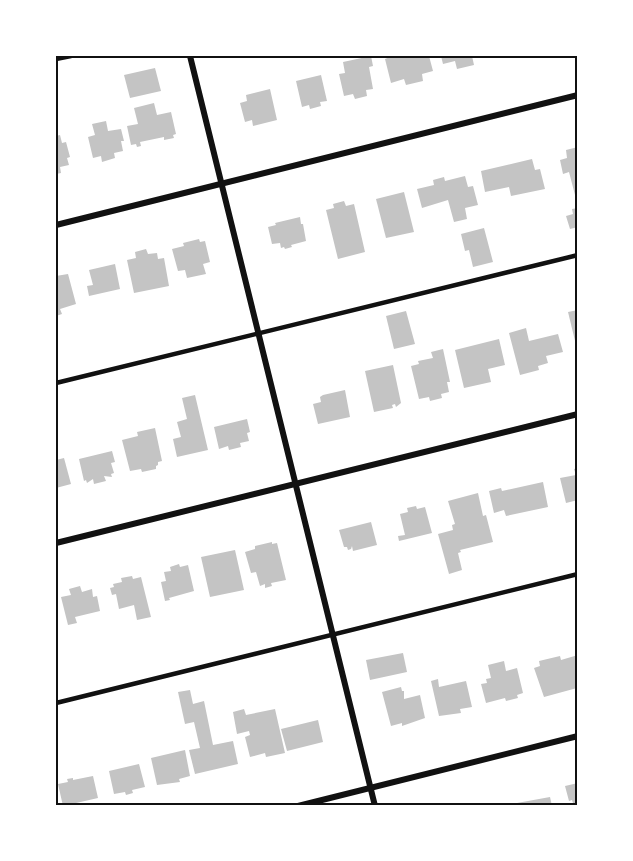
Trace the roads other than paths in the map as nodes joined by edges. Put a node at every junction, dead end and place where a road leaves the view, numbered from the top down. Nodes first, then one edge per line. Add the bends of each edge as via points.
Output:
1 (71, 56) edge
2 (190, 56) edge
3 (56, 59) edge
4 (578, 95) edge
5 (223, 184) junction
6 (56, 225) edge
7 (578, 255) edge
8 (259, 332) junction
9 (56, 382) edge
10 (578, 414) edge
11 (296, 484) junction
12 (56, 543) edge
13 (578, 574) edge
14 (333, 635) junction
15 (56, 703) edge
16 (578, 736) edge
17 (370, 788) junction
18 (298, 806) edge
19 (375, 806) edge

1 - 3 lane
2 - 5 street
4 - 5 street
5 - 6 street
5 - 8 street
7 - 8 lane
8 - 9 lane
8 - 11 street
10 - 11 street
11 - 12 street
11 - 14 street
13 - 14 lane
14 - 15 lane
14 - 17 street
16 - 17 street
17 - 18 street
17 - 19 street

